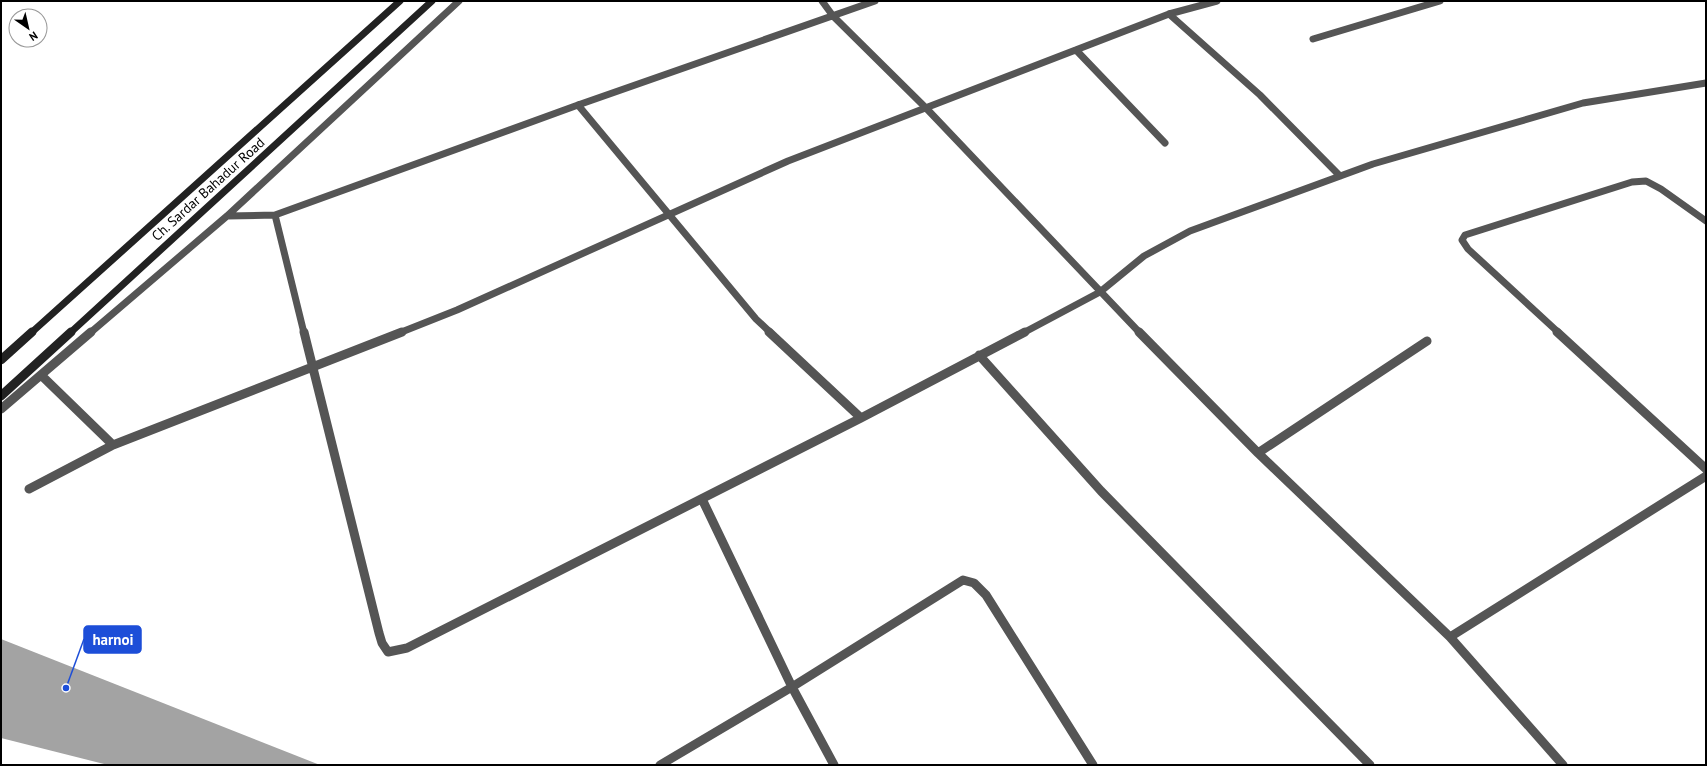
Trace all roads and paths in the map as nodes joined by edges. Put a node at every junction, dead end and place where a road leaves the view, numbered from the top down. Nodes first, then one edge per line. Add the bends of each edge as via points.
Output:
1 (400, 1) edge
2 (432, 1) edge
3 (459, 1) edge
4 (822, 1) edge
5 (875, 1) edge
6 (1217, 1) edge
7 (1418, 1) edge
8 (1440, 1) edge
9 (1424, 6) junction
10 (1169, 14) junction
11 (833, 16) junction
12 (1313, 38) dead end
13 (1076, 50) junction
14 (1706, 83) edge
15 (578, 105) junction
16 (926, 108) junction
17 (1165, 143) dead end
18 (1340, 176) junction
19 (670, 214) junction
20 (276, 215) junction
21 (227, 216) junction
22 (1706, 221) edge
23 (1100, 292) junction
24 (1427, 341) dead end
25 (979, 355) junction
26 (1, 360) edge
27 (312, 367) junction
28 (42, 376) junction
29 (1, 396) edge
30 (1, 409) edge
31 (861, 418) junction
32 (113, 445) junction
33 (1258, 453) junction
34 (1706, 469) edge
35 (1706, 476) edge
36 (29, 489) dead end
37 (702, 499) junction
38 (1450, 637) junction
39 (792, 687) junction
40 (660, 765) edge
41 (834, 765) edge
42 (1093, 765) edge
43 (1370, 765) edge
44 (1563, 765) edge

1 - 26 main road, Ch. Sardar Bahadur Road
2 - 29 main road, Ch. Sardar Bahadur Road
3 - 21 street
4 - 11 street
5 - 11 street
6 - 10 street
7 - 9 street
8 - 9 street
9 - 12 street
10 - 13 street
10 - 18 street via 1260,95
11 - 15 street
11 - 16 street
13 - 16 street
13 - 17 street
14 - 18 street via 1583,103
15 - 19 street
15 - 20 street
16 - 19 street via 788,161
16 - 23 street
18 - 23 street via 1190,231 1144,256
19 - 27 street via 457,310
19 - 31 street via 756,319
20 - 21 street
20 - 27 street
21 - 28 street
22 - 34 street via 1646,181 1632,182 1465,235 1462,240 1468,249
23 - 25 street
23 - 33 street
24 - 33 street
25 - 31 street
25 - 43 street via 1101,491
27 - 32 street
27 - 37 street via 379,633 388,652 407,648
28 - 30 street
28 - 32 street
31 - 37 street
32 - 36 street
33 - 38 street
35 - 38 street
37 - 39 street
38 - 44 street
39 - 40 street
39 - 41 street
39 - 42 street via 963,580 974,583 986,595

